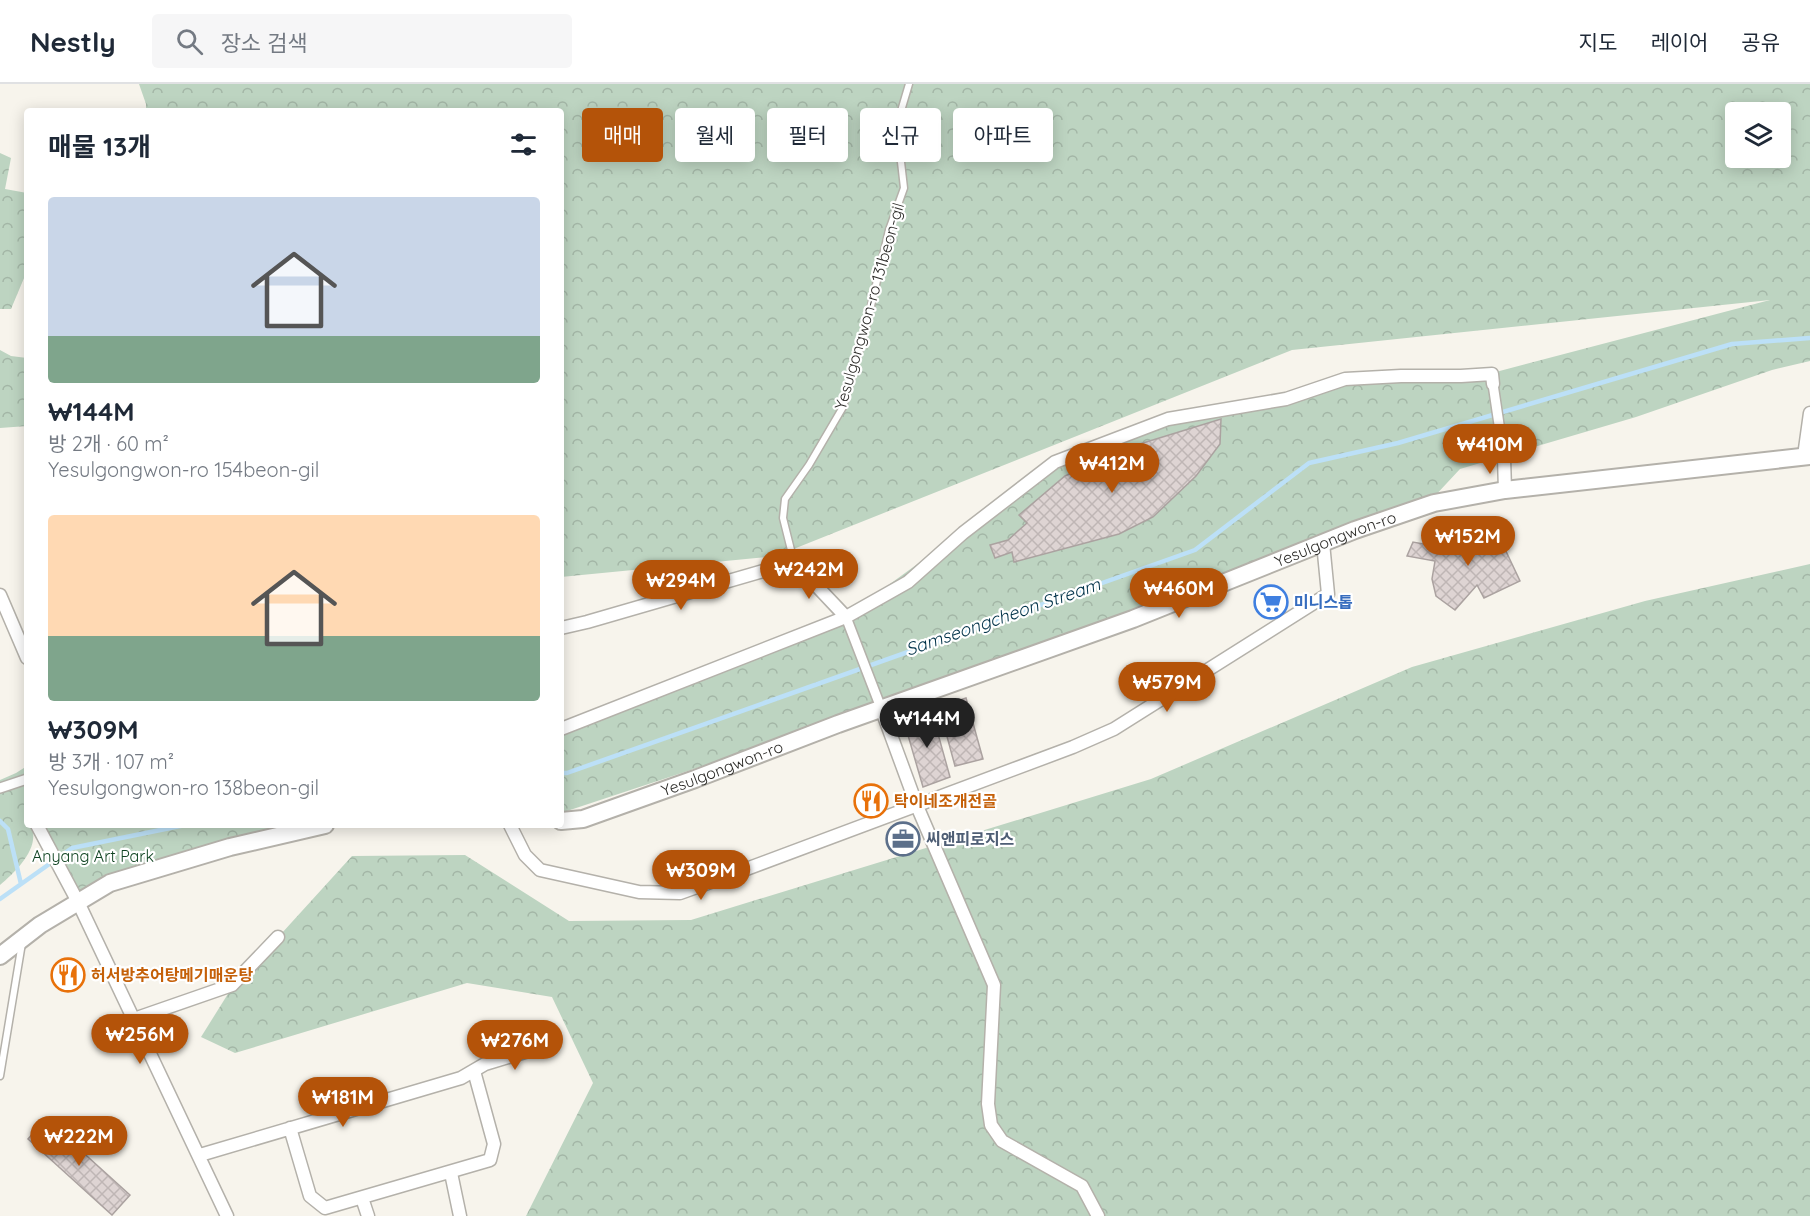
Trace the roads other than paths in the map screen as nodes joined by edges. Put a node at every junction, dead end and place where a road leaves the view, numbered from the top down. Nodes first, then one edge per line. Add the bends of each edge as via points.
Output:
1 (909, 84) edge
2 (1493, 384) joint
3 (1810, 413) edge
4 (1807, 456) edge
5 (1504, 458) joint
6 (1505, 490) junction
7 (1323, 543) junction
8 (794, 562) junction
9 (0, 595) edge
10 (846, 617) junction
11 (564, 627) edge
12 (24, 650) edge
13 (881, 708) junction
14 (564, 728) edge
15 (24, 780) edge
16 (0, 788) edge
17 (917, 806) junction
18 (564, 821) edge
19 (39, 828) edge
20 (312, 828) edge
21 (512, 828) edge
22 (74, 896) junction
23 (24, 936) junction
24 (278, 936) dead end
25 (0, 956) edge
26 (134, 1019) junction
27 (545, 1046) dead end
28 (474, 1071) junction
29 (0, 1076) edge
30 (290, 1128) junction
31 (200, 1155) junction
32 (451, 1173) junction
33 (362, 1197) junction
34 (227, 1216) edge
35 (368, 1216) edge
36 (460, 1216) edge
37 (1098, 1216) edge

1 - 8 lane, Yesulgongwon-ro 131beon-gil via 893,138 904,189 889,230 843,407 785,500 783,518
2 - 5 street
2 - 10 street via 1492,374 1345,379 1286,399 1168,418 1055,462 963,533 908,582
3 - 4 street
4 - 6 street, Yesulgongwon-ro
5 - 6 street
6 - 7 street, Yesulgongwon-ro via 1434,503
7 - 13 street, Yesulgongwon-ro via 1132,619
7 - 17 street via 1328,594 1114,729
8 - 10 street
8 - 11 street
9 - 12 street
10 - 13 street
10 - 14 street
13 - 17 street
13 - 18 street, Yesulgongwon-ro via 583,819
15 - 16 street
17 - 21 street via 680,893 639,892 540,870 525,855
17 - 37 street via 994,985 988,1104 991,1125 1002,1141 1082,1186
19 - 22 street
20 - 22 street via 230,847
22 - 23 street
22 - 26 street
23 - 25 street
23 - 29 lane
24 - 26 street via 231,985
26 - 31 street
27 - 28 street
28 - 30 street
28 - 32 street via 494,1144 490,1160
30 - 31 street
30 - 33 street via 310,1196 325,1208
31 - 34 street
32 - 33 street
32 - 36 street
33 - 35 street

